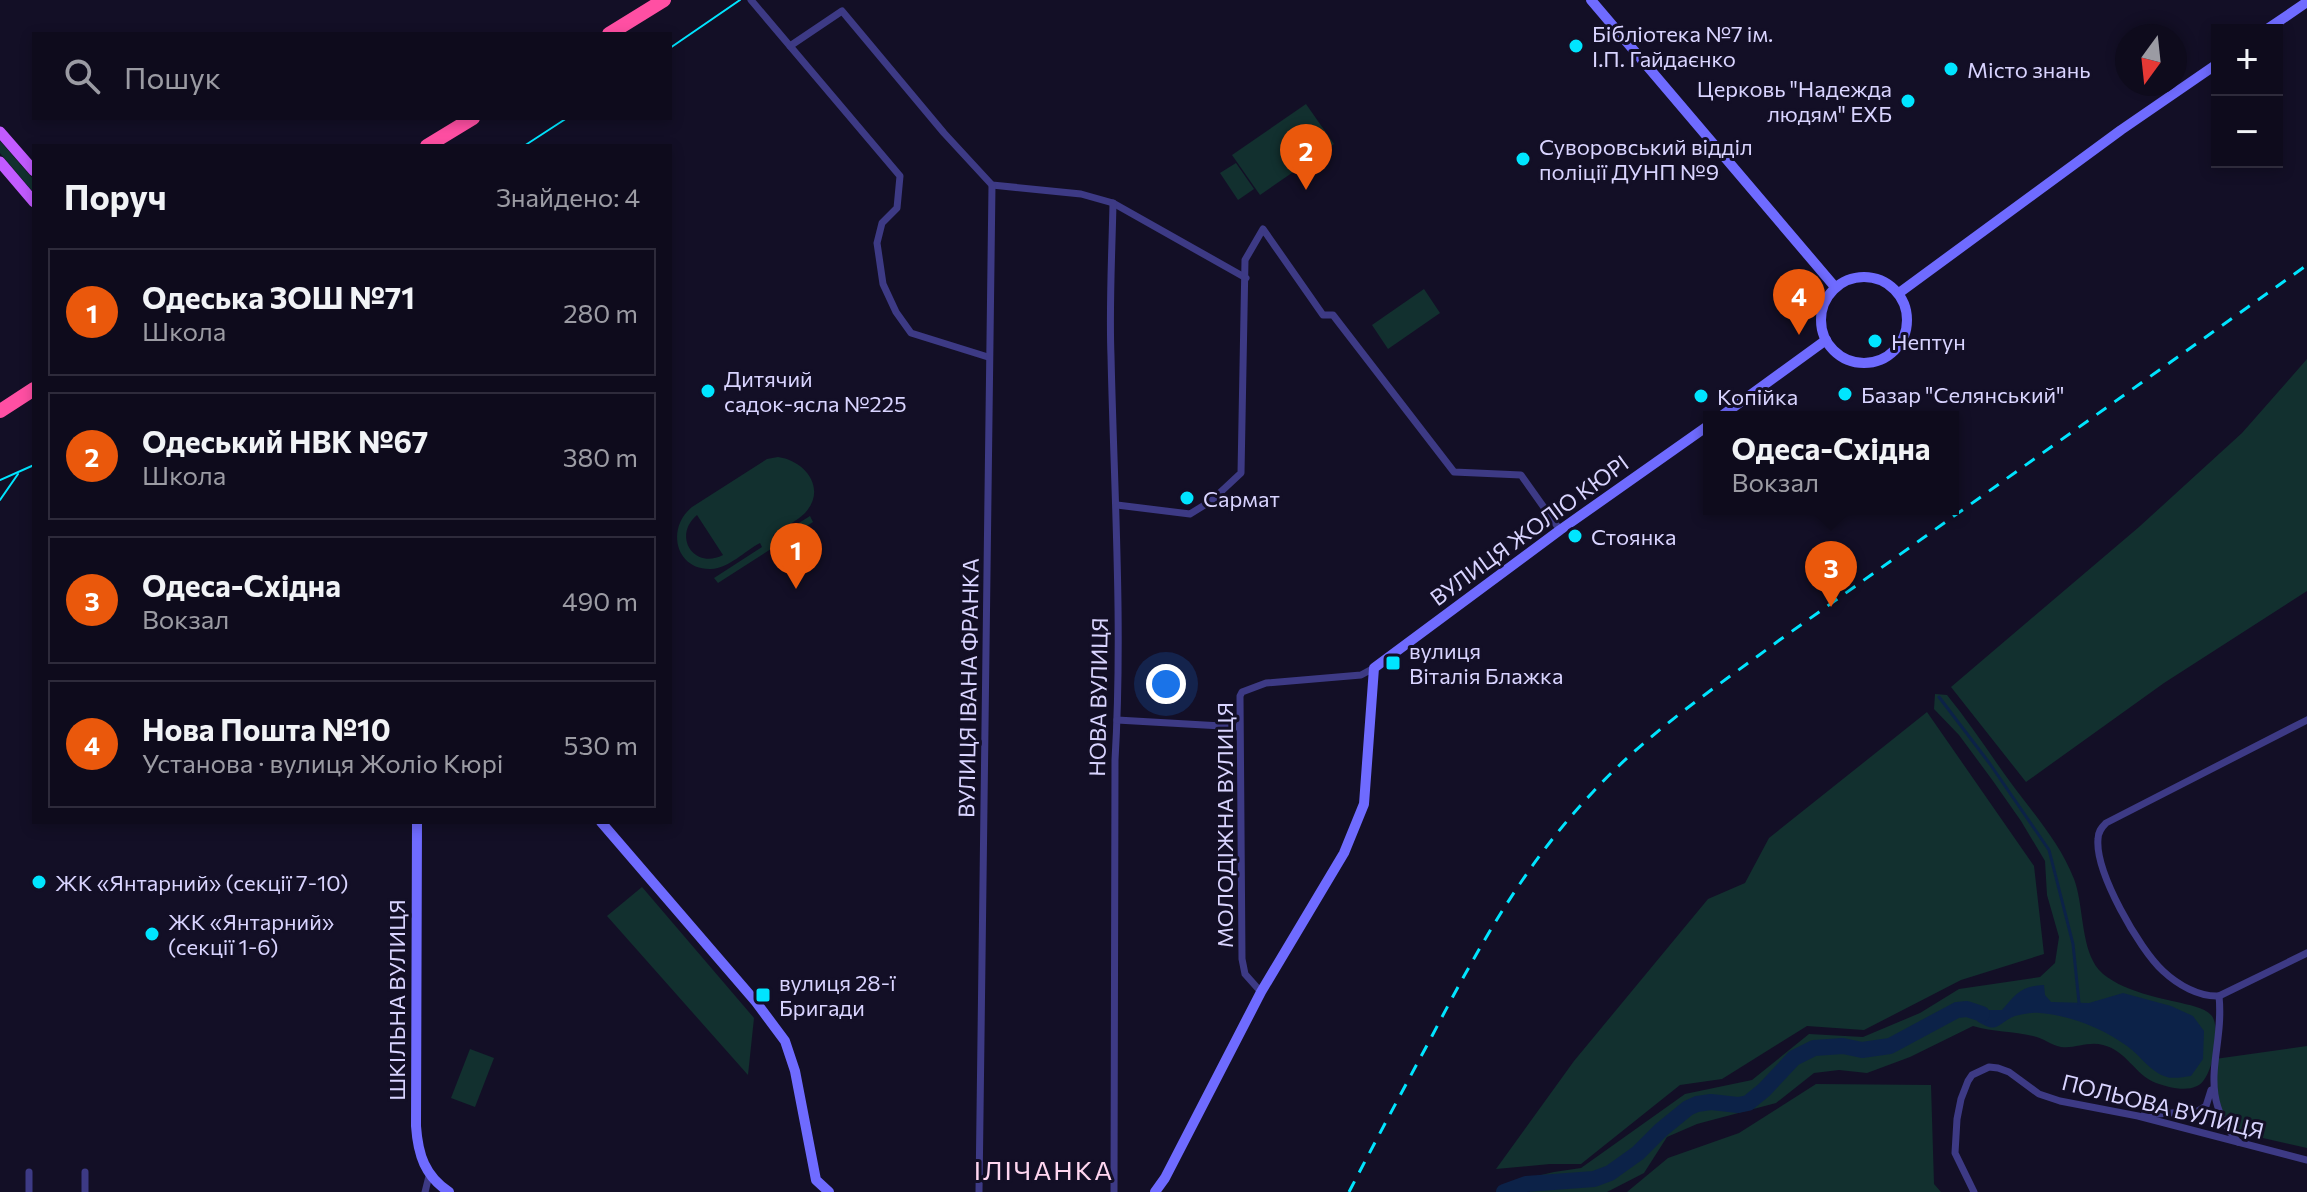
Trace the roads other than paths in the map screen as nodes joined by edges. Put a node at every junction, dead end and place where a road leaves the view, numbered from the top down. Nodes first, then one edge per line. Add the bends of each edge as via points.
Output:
1 (664, 0) edge
2 (751, 0) edge
3 (1591, 0) edge
4 (2307, 2) edge
5 (2275, 24) edge
6 (612, 32) edge
7 (790, 46) junction
8 (2211, 68) edge
9 (470, 120) edge
10 (0, 132) edge
11 (430, 144) edge
12 (0, 162) edge
13 (32, 169) edge
14 (992, 185) junction
15 (32, 200) edge
16 (1113, 203) junction
17 (1246, 278) junction
18 (1835, 287) junction
19 (1899, 293) junction
20 (1826, 340) junction
21 (988, 357) junction
22 (32, 380) edge
23 (32, 390) edge
24 (0, 399) edge
25 (0, 411) edge
26 (1728, 411) edge
27 (1703, 429) edge
28 (1117, 505) junction
29 (1560, 530) junction
30 (1374, 668) junction
31 (1117, 720) junction
32 (2307, 720) edge
33 (1239, 727) junction
34 (417, 824) edge
35 (603, 824) edge
36 (2307, 953) edge
37 (1261, 992) junction
38 (2219, 996) junction
39 (2212, 1088) junction
40 (2138, 1116) junction
41 (2239, 1143) junction
42 (2307, 1160) edge
43 (29, 1172) dead end
44 (85, 1172) dead end
45 (429, 1176) junction
46 (29, 1192) edge
47 (85, 1192) edge
48 (425, 1192) edge
49 (449, 1192) edge
50 (829, 1192) edge
51 (979, 1192) edge
52 (1114, 1192) edge
53 (1155, 1192) edge
54 (1974, 1192) edge

1 - 6 highway
2 - 7 street
3 - 18 street
4 - 5 street
7 - 14 street via 842,11
7 - 21 street via 900,176 897,208 882,223 877,243 883,284 896,312 911,333
8 - 19 street
9 - 11 highway
10 - 13 main road
12 - 15 main road
14 - 16 street via 1081,194
14 - 21 street, ВУЛИЦЯ ІВАНА ФРАНКА
16 - 17 street
16 - 28 street, НОВА ВУЛИЦЯ
17 - 28 street via 1241,473 1190,514
17 - 29 street via 1245,260 1263,229 1323,315 1333,315 1454,472 1521,475
18 - 19 street via 1861,276 1876,278
18 - 20 street via 1821,312
19 - 20 street via 1908,320 1894,352 1860,363 1835,351
20 - 26 street
21 - 51 street, ВУЛИЦЯ ІВАНА ФРАНКА
22 - 24 highway
23 - 25 highway
27 - 29 street, ВУЛИЦЯ ЖОЛІО КЮРІ
28 - 31 street, НОВА ВУЛИЦЯ
29 - 30 street, ВУЛИЦЯ ЖОЛІО КЮРІ
30 - 33 street, МОЛОДІЖНА ВУЛИЦЯ via 1361,675 1266,683 1246,690 1240,696
30 - 37 street via 1363,810 1344,853
31 - 33 street
31 - 52 street, НОВА ВУЛИЦЯ
32 - 38 street via 2106,823 2098,834 2104,871 2133,934 2165,973 2191,990
33 - 37 street, МОЛОДІЖНА ВУЛИЦЯ via 1242,959 1245,974
34 - 45 street, ШКІЛЬНА ВУЛИЦЯ via 416,1126
35 - 50 street via 785,1041 816,1180
36 - 38 street
37 - 53 street
38 - 39 street
39 - 40 street via 2206,1106 2198,1111
39 - 41 street via 2219,1113
40 - 41 street, ПОЛЬОВА ВУЛИЦЯ
40 - 54 street, ПОЛЬОВА ВУЛИЦЯ via 2060,1101 2039,1094 2009,1072 1989,1067 1972,1075 1957,1119 1955,1153
41 - 42 street, ПОЛЬОВА ВУЛИЦЯ
43 - 46 street
44 - 47 street
45 - 48 street
45 - 49 street

